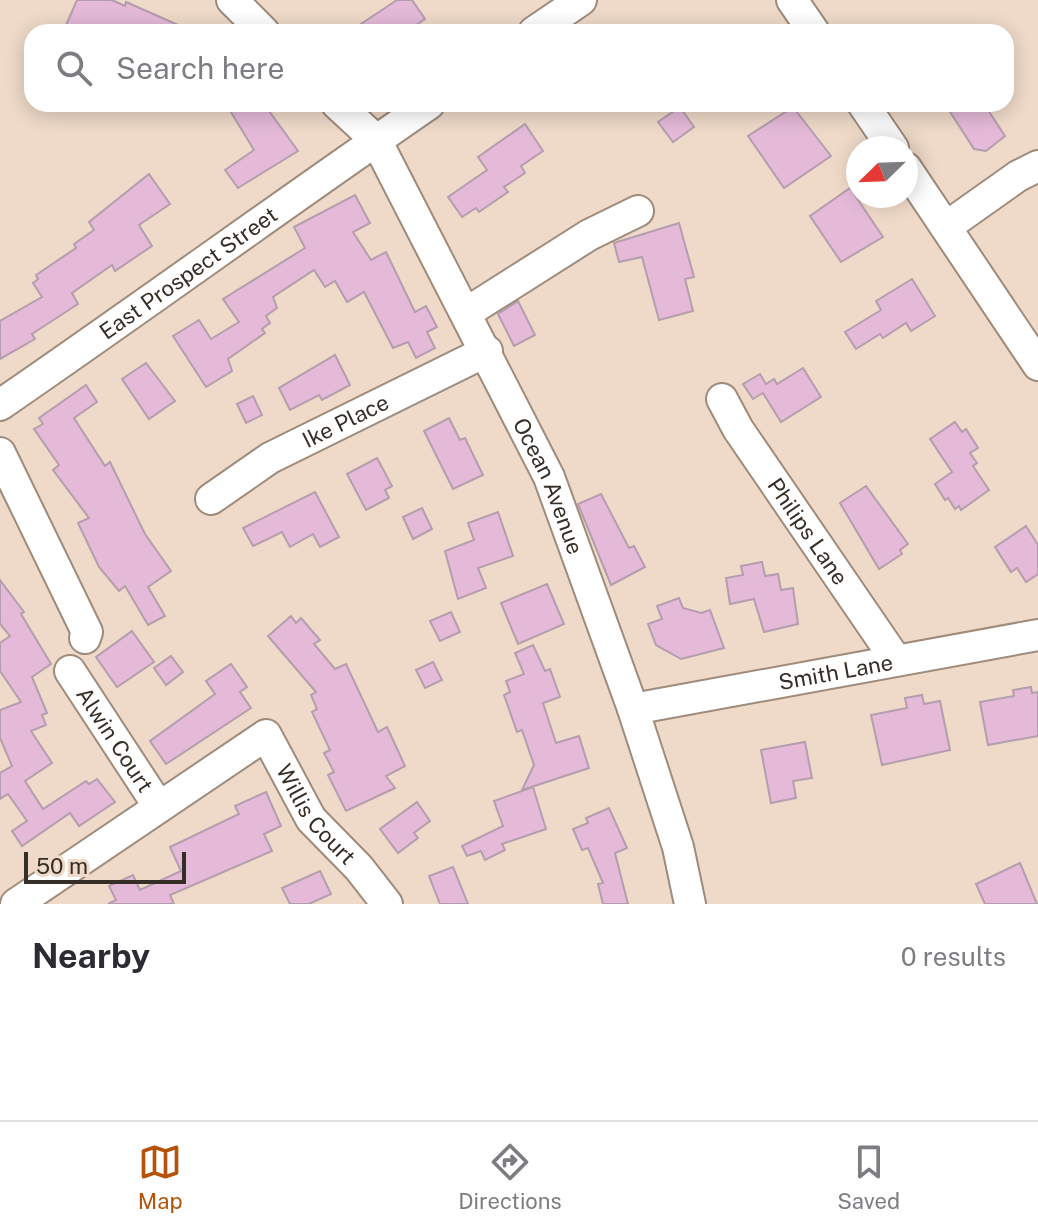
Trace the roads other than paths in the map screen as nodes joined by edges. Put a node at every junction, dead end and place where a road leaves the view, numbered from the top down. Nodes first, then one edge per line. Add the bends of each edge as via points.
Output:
1 (232, 0) edge
2 (581, 0) edge
3 (792, 0) edge
4 (256, 24) edge
5 (546, 24) edge
6 (808, 24) edge
7 (346, 112) edge
8 (417, 112) edge
9 (868, 112) edge
10 (885, 136) edge
11 (376, 140) junction
12 (1038, 166) edge
13 (918, 186) edge
14 (638, 211) dead end
15 (946, 227) junction
16 (466, 313) junction
17 (487, 351) junction
18 (1038, 365) edge
19 (722, 399) dead end
20 (0, 405) edge
21 (0, 453) edge
22 (211, 499) dead end
23 (1038, 635) edge
24 (85, 638) dead end
25 (896, 660) junction
26 (70, 671) dead end
27 (633, 709) junction
28 (159, 807) junction
29 (16, 904) edge
30 (387, 904) edge
31 (690, 904) edge

1 - 4 street
2 - 5 street
3 - 6 street
7 - 11 street, Ocean Avenue
8 - 11 street, East Prospect Street
9 - 10 street
11 - 16 street, Ocean Avenue
11 - 20 street, East Prospect Street
12 - 15 street
13 - 15 street
14 - 16 street via 589,235
15 - 18 street
16 - 17 street, Ocean Avenue
17 - 22 street, Ike Place via 270,458
17 - 27 street, Ocean Avenue via 549,477
19 - 25 street, Philips Lane
21 - 24 street via 87,632
23 - 25 street, Smith Lane
25 - 27 street, Smith Lane
26 - 28 street, Alwin Court
27 - 31 street, Ocean Avenue via 678,847
28 - 29 street
28 - 30 street, Willis Court via 266,735 311,819

